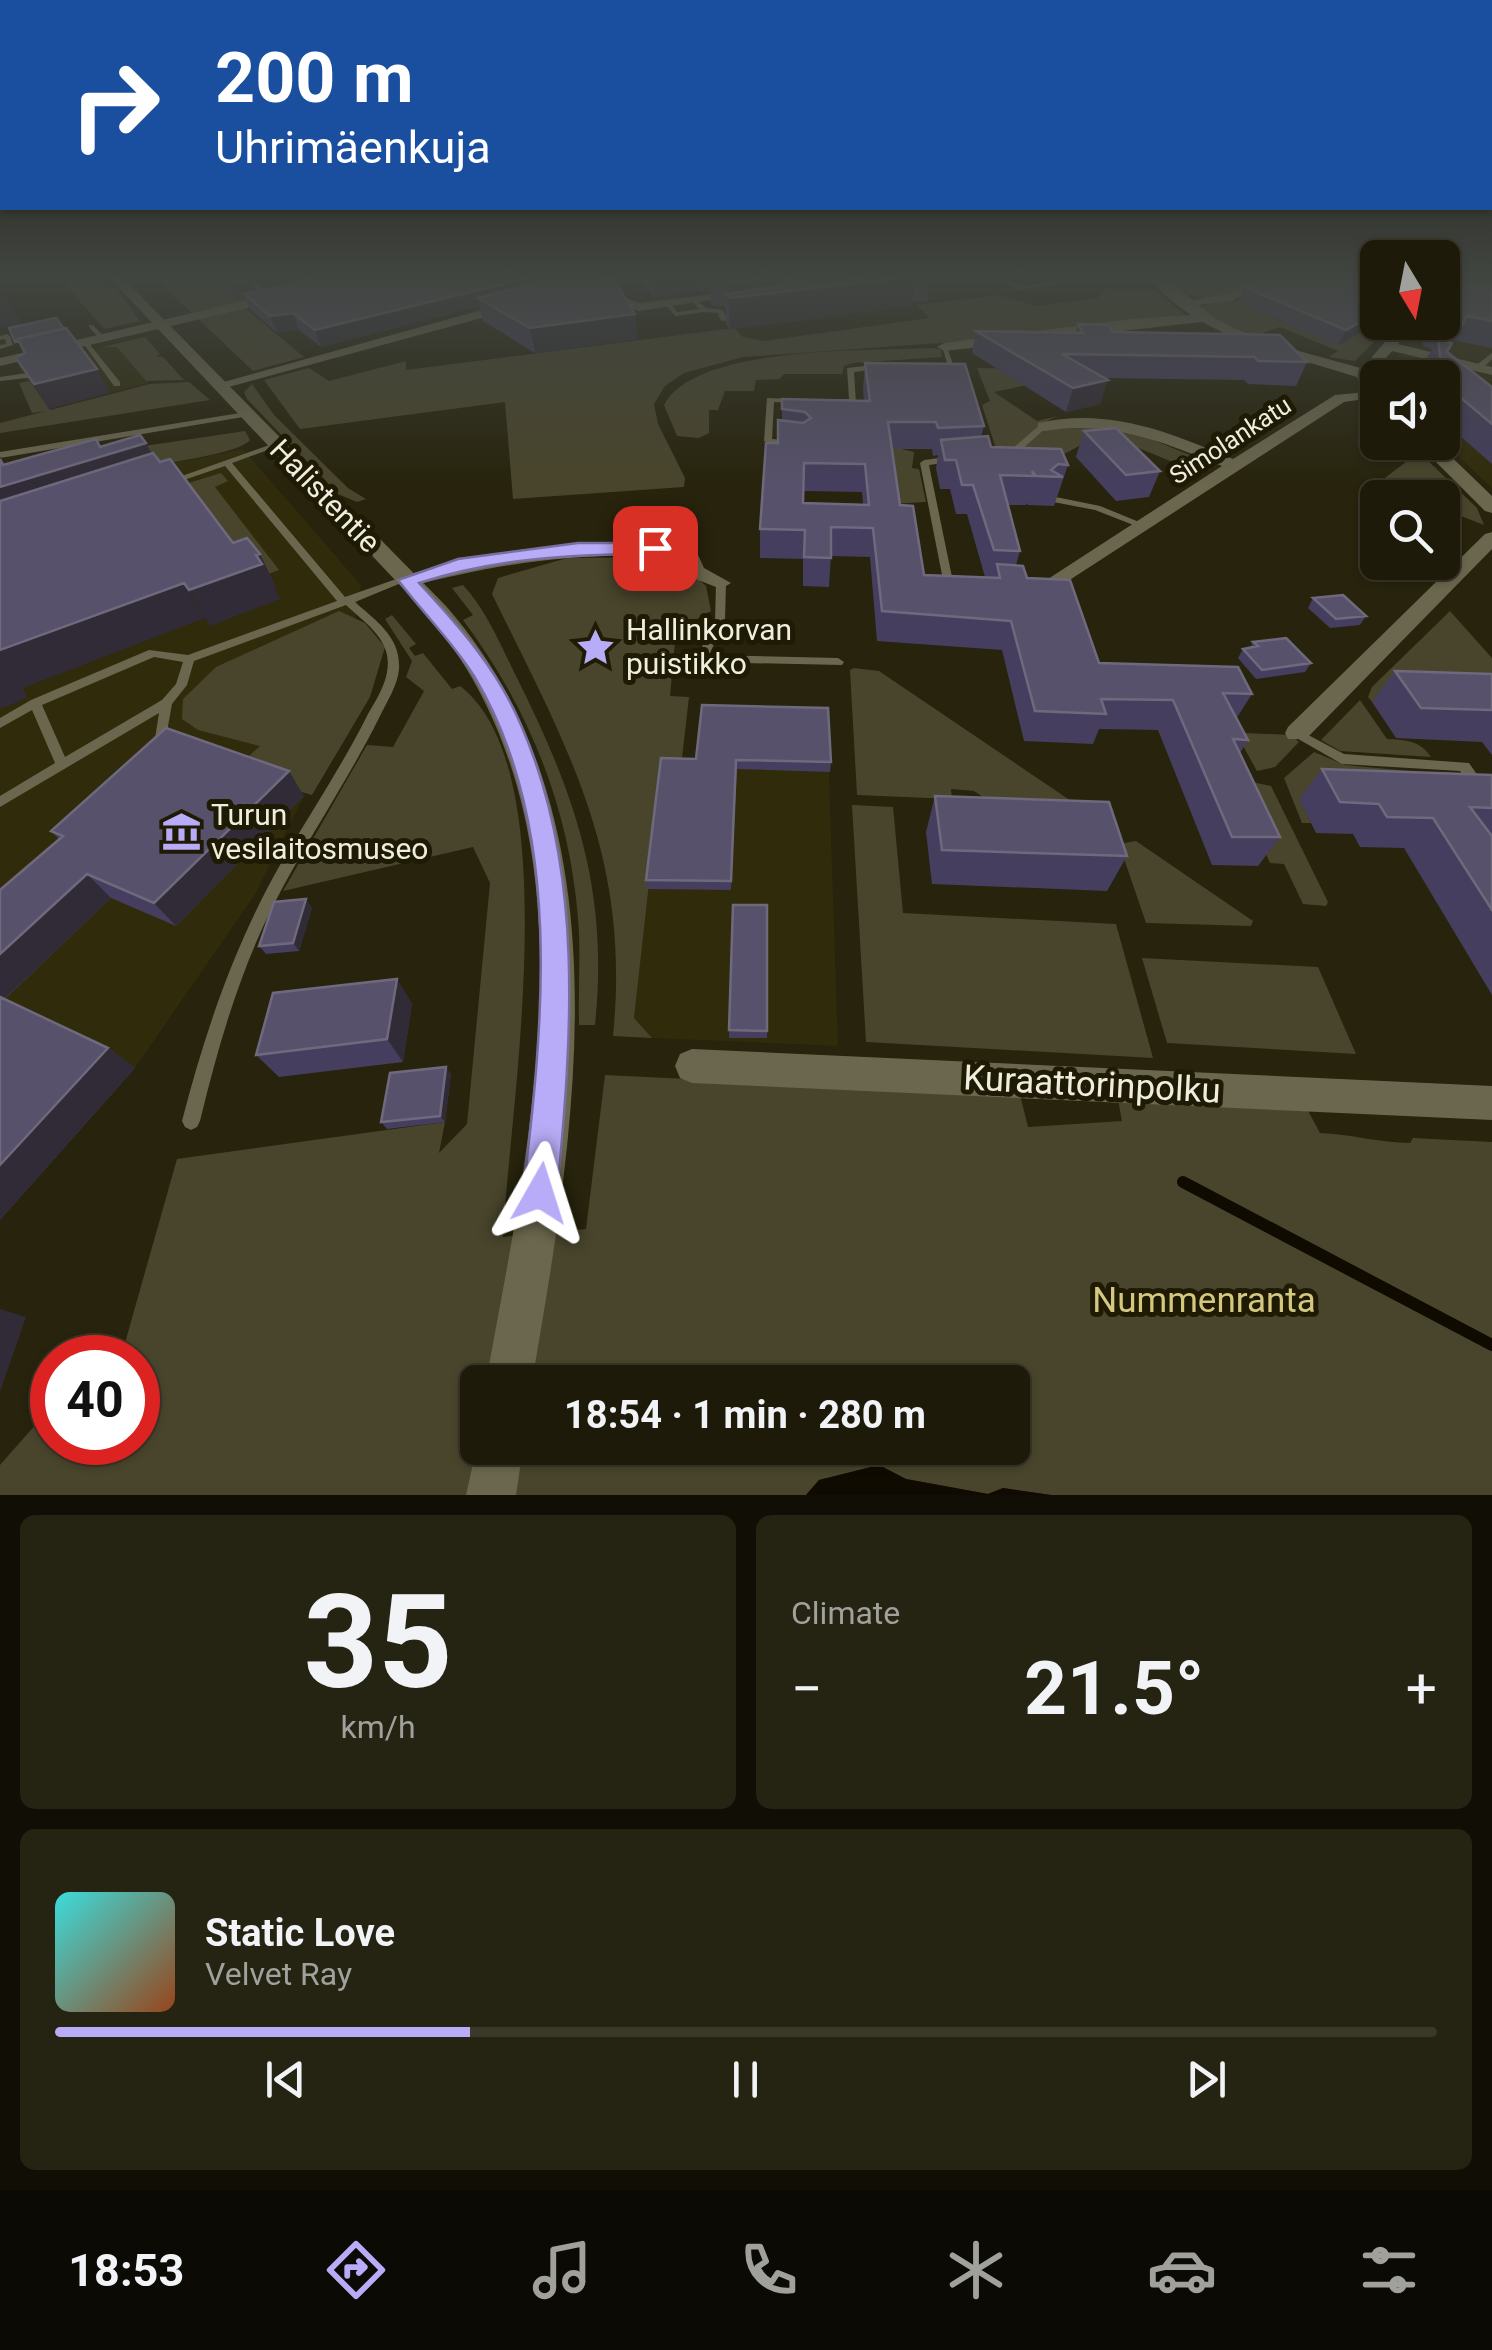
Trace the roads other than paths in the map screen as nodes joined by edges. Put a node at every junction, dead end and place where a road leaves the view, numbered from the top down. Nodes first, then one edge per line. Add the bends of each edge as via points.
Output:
1 (64, 347) edge
2 (89, 347) edge
3 (181, 347) edge
4 (363, 347) edge
5 (944, 347) edge
6 (1271, 347) edge
7 (1391, 347) edge
8 (1492, 356) edge
9 (20, 357) junction
10 (0, 362) edge
11 (892, 366) edge
12 (928, 366) edge
13 (1485, 369) edge
14 (1360, 373) edge
15 (0, 379) edge
16 (116, 384) dead end
17 (220, 386) junction
18 (1360, 397) edge
19 (803, 401) edge
20 (820, 401) edge
21 (246, 414) junction
22 (1044, 426) joint
23 (802, 444) edge
24 (276, 446) junction
25 (0, 455) edge
26 (996, 459) edge
27 (965, 460) edge
28 (1444, 460) edge
29 (228, 464) junction
30 (1236, 466) junction
31 (166, 484) edge
32 (1051, 499) edge
33 (1492, 507) edge
34 (1144, 526) junction
35 (1492, 538) edge
36 (406, 580) junction
37 (721, 583) joint
38 (965, 585) edge
39 (1036, 588) edge
40 (345, 601) junction
41 (189, 658) junction
42 (838, 662) dead end
43 (35, 702) junction
44 (166, 703) junction
45 (0, 724) edge
46 (1297, 733) joint
47 (156, 753) edge
48 (62, 765) junction
49 (0, 802) edge
50 (1492, 806) edge
51 (692, 1066) dead end
52 (1492, 1103) edge
53 (191, 1121) dead end
54 (512, 1365) edge
55 (496, 1465) edge
56 (491, 1495) edge

1 - 9 street
2 - 16 lane
3 - 17 street, Halistentie
4 - 17 street
5 - 12 lane via 951,365
6 - 14 street
7 - 13 street
8 - 13 lane
9 - 10 street
9 - 15 lane via 32,375
11 - 20 lane via 853,368 853,401
17 - 21 street, Halistentie
18 - 30 street, Simolankatu via 1340,398
19 - 23 lane via 770,400 768,419 768,442
21 - 24 street, Halistentie
21 - 25 lane
22 - 26 lane via 1014,454
22 - 30 street via 1127,423
24 - 29 lane
24 - 36 street, Halistentie
27 - 38 lane via 924,463 950,585
28 - 33 street
29 - 31 lane
29 - 40 lane
30 - 34 street, Simolankatu
32 - 34 lane
34 - 39 street, Simolankatu
35 - 46 street
36 - 37 street via 486,559 616,547 686,550 695,572
36 - 40 lane
36 - 54 street, Halistentie via 457,636 510,724 534,795 552,898 554,1062
37 - 42 lane via 720,620 702,659
40 - 41 lane
40 - 53 lane via 387,632 392,674 270,897 222,1001
41 - 43 lane via 153,653
41 - 44 lane via 181,685
43 - 45 lane
43 - 48 lane
44 - 47 lane
44 - 48 lane
46 - 50 lane via 1342,759 1464,766
48 - 49 lane
51 - 52 street, Kuraattorinpolku
55 - 56 street

